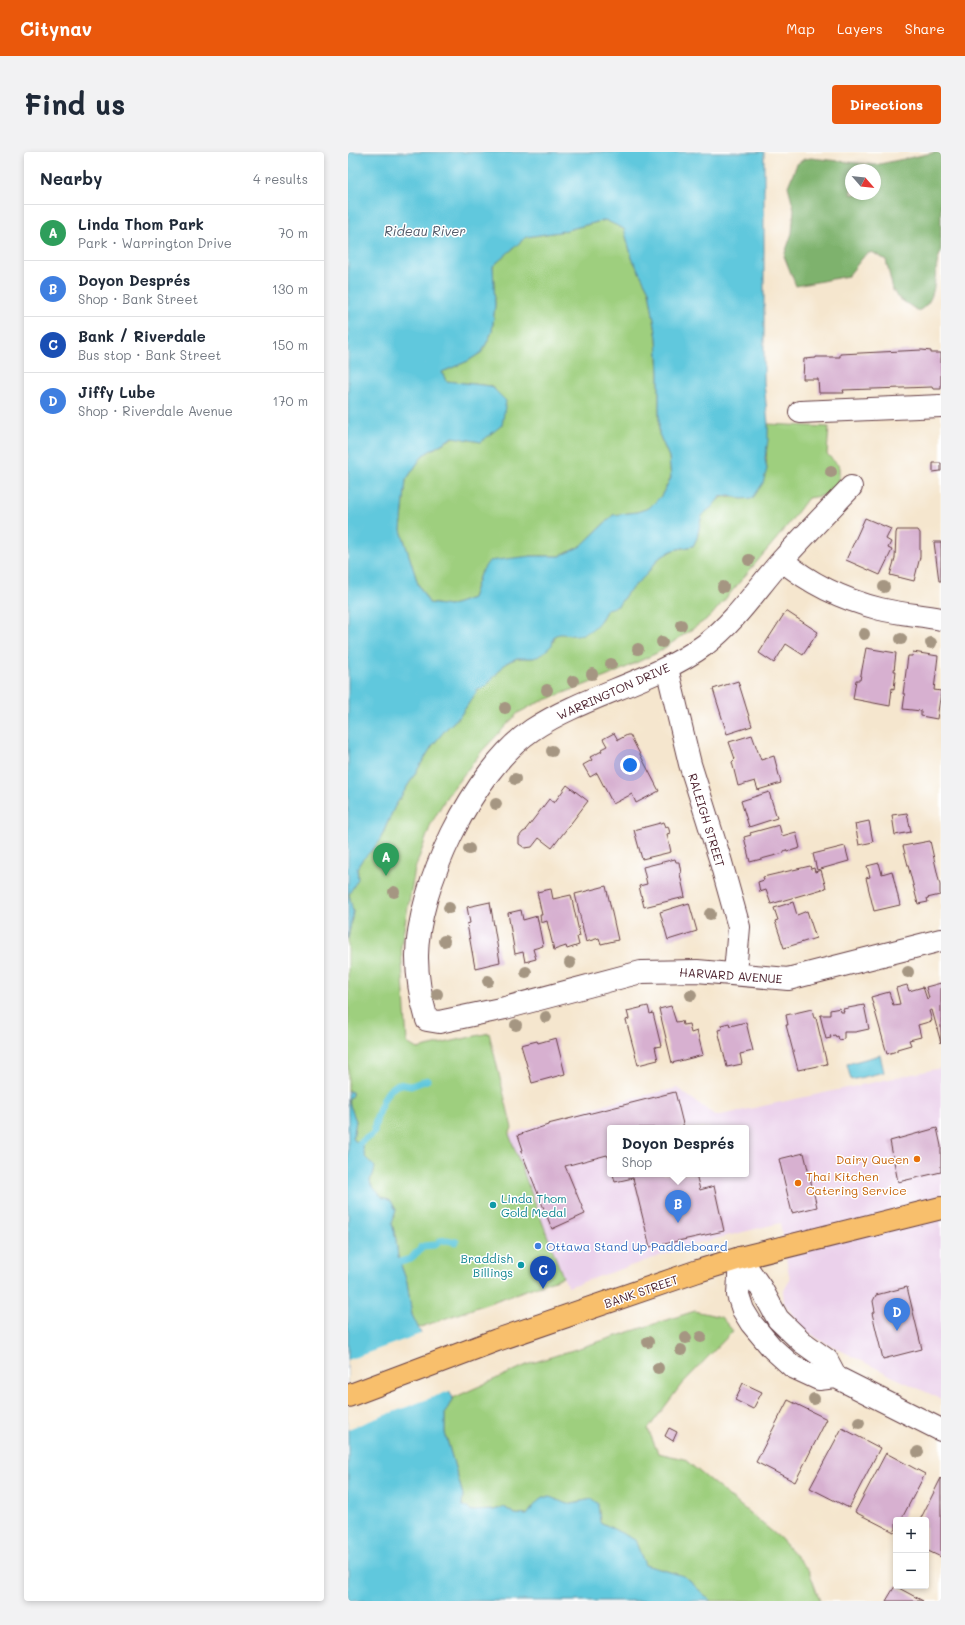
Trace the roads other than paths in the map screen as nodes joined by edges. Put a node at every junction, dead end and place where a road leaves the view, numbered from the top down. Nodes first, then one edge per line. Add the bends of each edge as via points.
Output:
1 (941, 406) edge
2 (800, 412) dead end
3 (851, 487) dead end
4 (782, 560) junction
5 (941, 619) edge
6 (667, 668) junction
7 (941, 940) edge
8 (735, 973) junction
9 (426, 1020) joint
10 (941, 1208) edge
11 (740, 1258) junction
12 (348, 1396) edge
13 (941, 1430) edge

1 - 2 street
3 - 4 street, WARRINGTON DRIVE
4 - 5 street via 798,574 843,598 880,609
4 - 6 street, WARRINGTON DRIVE via 729,625 706,644
6 - 8 street, RALEIGH STREET via 690,764 739,926
6 - 9 street, WARRINGTON DRIVE via 571,707 531,731 497,763 446,846 432,878 421,918 417,957 419,991
7 - 8 street, HARVARD AVENUE via 788,979
8 - 9 street, HARVARD AVENUE via 697,970 642,972 506,1008 440,1022
10 - 11 main road, BANK STREET
11 - 12 main road, BANK STREET via 497,1340
11 - 13 street via 738,1295 742,1310 772,1348 793,1367 819,1379 836,1377

